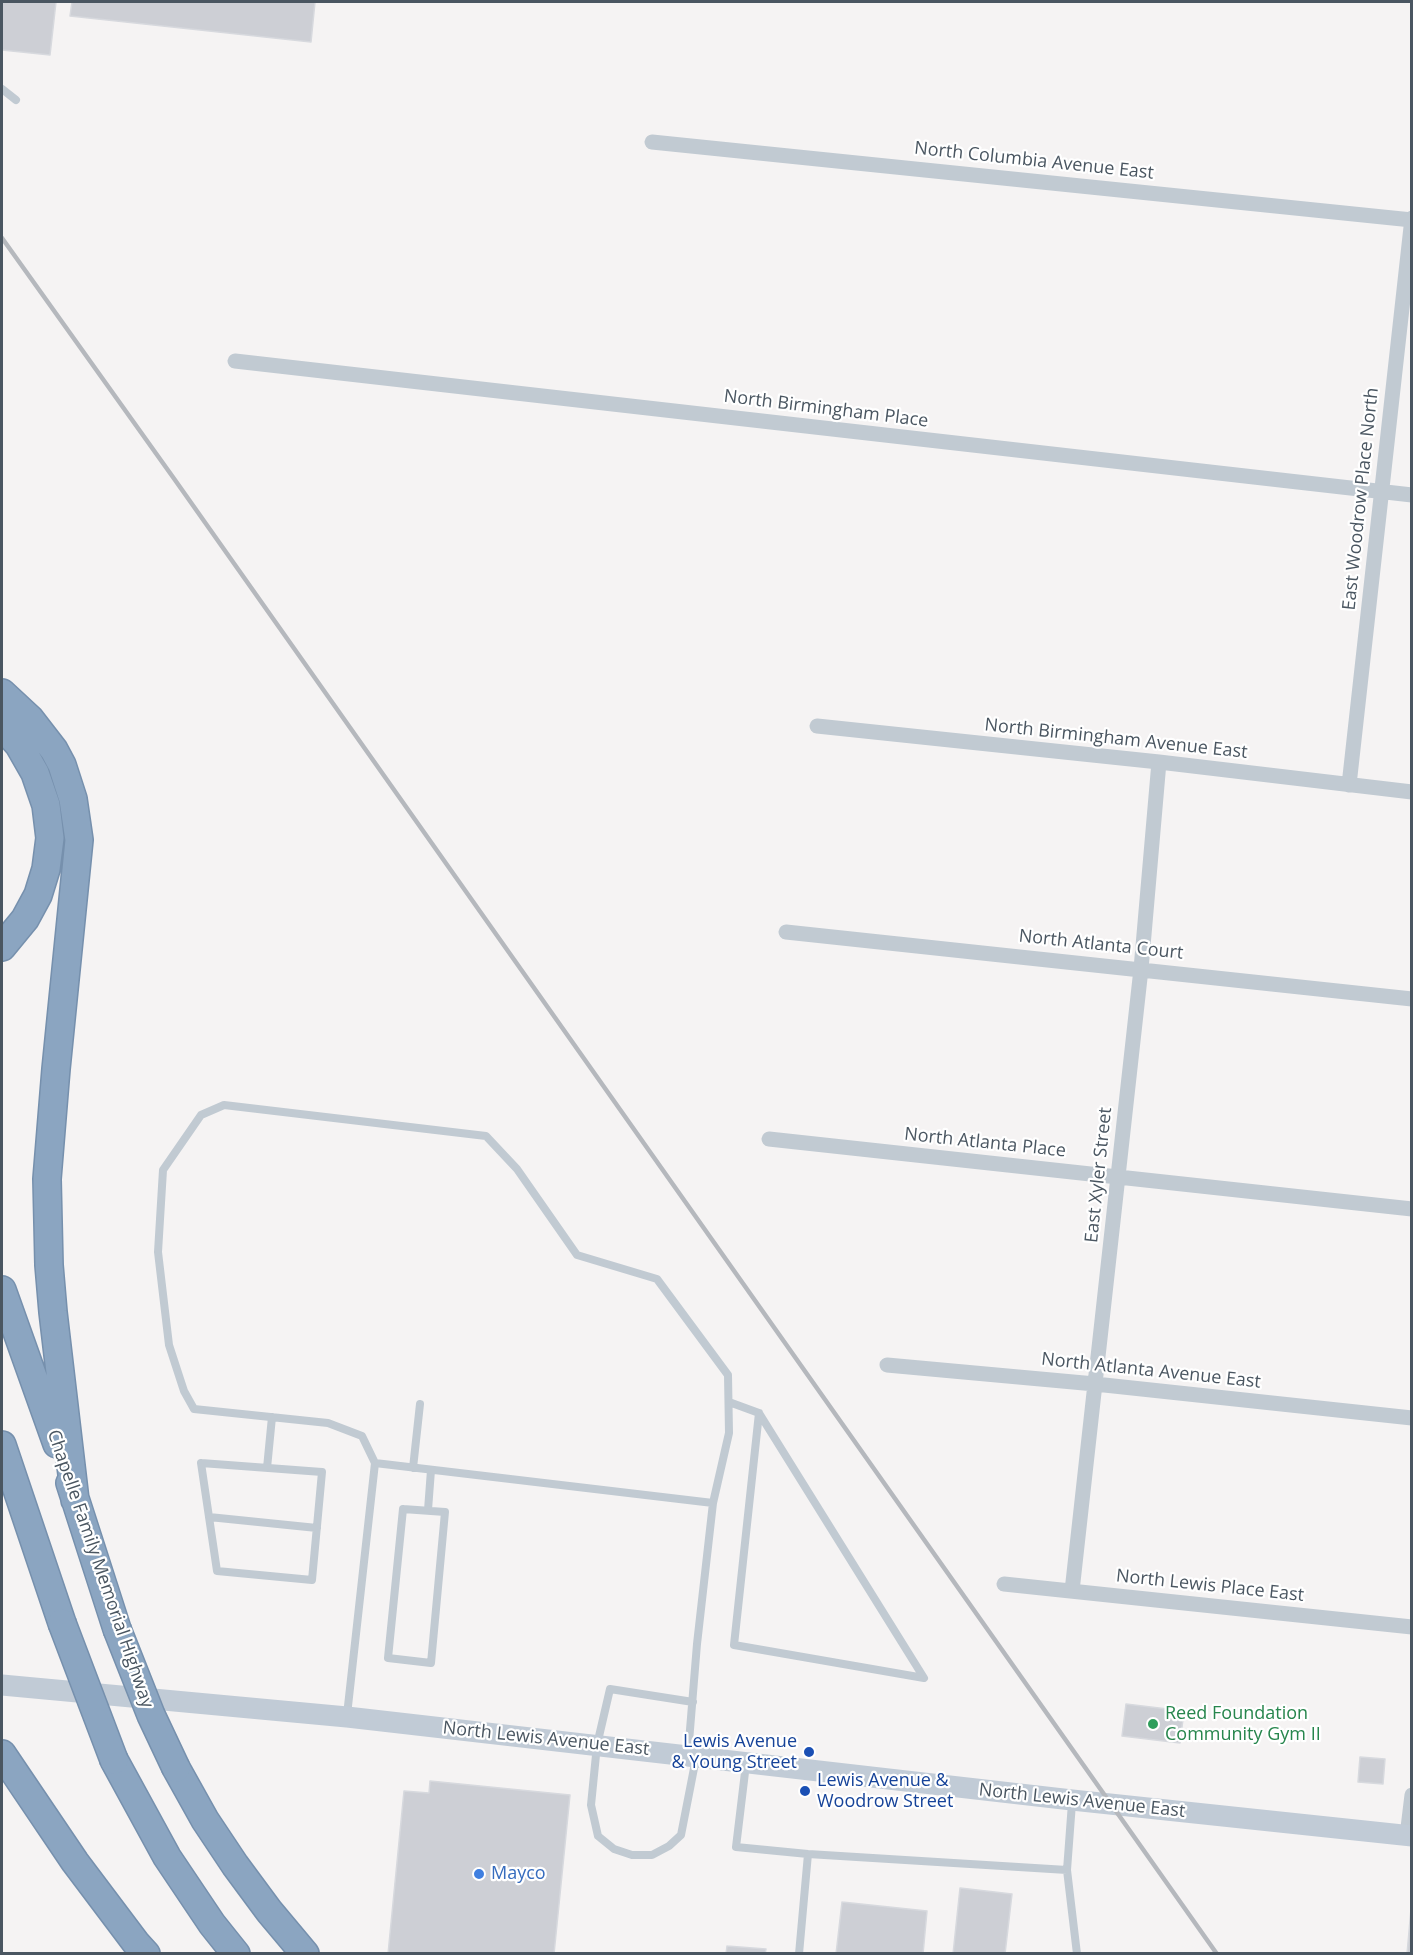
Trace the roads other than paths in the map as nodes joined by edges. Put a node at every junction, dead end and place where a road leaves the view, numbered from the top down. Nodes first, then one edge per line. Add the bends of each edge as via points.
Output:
1 (2, 89) edge
2 (16, 100) dead end
3 (651, 142) dead end
4 (1411, 219) edge
5 (235, 361) dead end
6 (1381, 492) junction
7 (1412, 495) edge
8 (2, 693) edge
9 (2, 726) edge
10 (817, 726) dead end
11 (1159, 762) junction
12 (1349, 785) junction
13 (1412, 792) edge
14 (786, 932) dead end
15 (2, 947) edge
16 (1141, 969) junction
17 (1412, 999) edge
18 (769, 1139) dead end
19 (1118, 1178) junction
20 (1412, 1209) edge
21 (2, 1290) edge
22 (887, 1365) dead end
23 (1095, 1384) junction
24 (729, 1402) junction
25 (420, 1404) dead end
26 (759, 1413) junction
27 (272, 1417) junction
28 (1412, 1418) edge
29 (2, 1445) edge
30 (375, 1463) junction
31 (267, 1468) junction
32 (413, 1468) junction
33 (431, 1470) junction
34 (75, 1500) junction
35 (713, 1503) junction
36 (428, 1510) junction
37 (209, 1517) junction
38 (317, 1528) junction
39 (1004, 1584) dead end
40 (1072, 1592) junction
41 (1412, 1627) edge
42 (2, 1685) edge
43 (693, 1702) junction
44 (347, 1717) junction
45 (597, 1745) junction
46 (2, 1754) edge
47 (692, 1756) junction
48 (746, 1762) junction
49 (1412, 1795) edge
50 (1072, 1800) junction
51 (1409, 1836) edge
52 (808, 1854) junction
53 (1067, 1870) junction
54 (146, 1953) edge
55 (236, 1953) edge
56 (305, 1953) edge
57 (799, 1953) edge
58 (1077, 1953) edge

1 - 2 lane
3 - 4 street, North Columbia Avenue East
4 - 6 street, East Woodrow Place North
5 - 6 street, North Birmingham Place
6 - 7 street, North Birmingham Place
6 - 12 street, East Woodrow Place North
8 - 34 highway via 30,719 62,765 73,799 79,840 47,1179 53,1312
9 - 15 highway via 36,772 50,838 38,895
10 - 11 street, North Birmingham Avenue East
11 - 12 street, North Birmingham Avenue East
11 - 16 street, East Xyler Street
12 - 13 street, North Birmingham Avenue East
14 - 16 street, North Atlanta Court
16 - 17 street, North Atlanta Court
16 - 19 street, East Xyler Street
18 - 19 street, North Atlanta Place
19 - 20 street, North Atlanta Place
19 - 23 street, East Xyler Street
21 - 34 highway, Chapelle Family Memorial Highway
22 - 23 street, North Atlanta Avenue East
23 - 28 street, North Atlanta Avenue East
23 - 40 street, East Xyler Street
24 - 26 lane
24 - 27 lane via 728,1375 657,1279 577,1255 517,1169 486,1136 225,1105 201,1115 163,1170 158,1252 169,1345 194,1409
24 - 35 lane via 729,1433
25 - 32 lane
26 - 26 lane via 802,1481 924,1678 734,1645
27 - 30 lane via 328,1423 362,1436
27 - 31 lane
29 - 55 highway, bridge via 62,1623 114,1760 167,1857
30 - 32 lane
30 - 44 lane
31 - 37 lane via 201,1463
31 - 38 lane via 322,1472
32 - 33 lane
33 - 35 lane
33 - 36 lane
34 - 56 highway, Chapelle Family Memorial Highway, bridge via 117,1629 176,1768 235,1865
35 - 43 lane
36 - 36 lane via 403,1509 388,1658 431,1663 445,1512
37 - 38 lane
37 - 38 lane via 217,1571 312,1580
39 - 40 street, North Lewis Place East
40 - 41 street, North Lewis Place East
42 - 44 main road, North Lewis Avenue East
43 - 45 lane via 610,1689
43 - 47 lane
44 - 45 main road, North Lewis Avenue East
45 - 47 main road, North Lewis Avenue East
45 - 47 lane via 591,1805 598,1836 614,1849 632,1855 652,1855 681,1835
46 - 54 highway via 75,1862
47 - 48 main road, North Lewis Avenue East
48 - 50 main road, North Lewis Avenue East
48 - 52 lane via 736,1847
49 - 51 street
50 - 51 main road, North Lewis Avenue East
50 - 53 lane
52 - 53 lane
52 - 57 lane
53 - 58 lane

